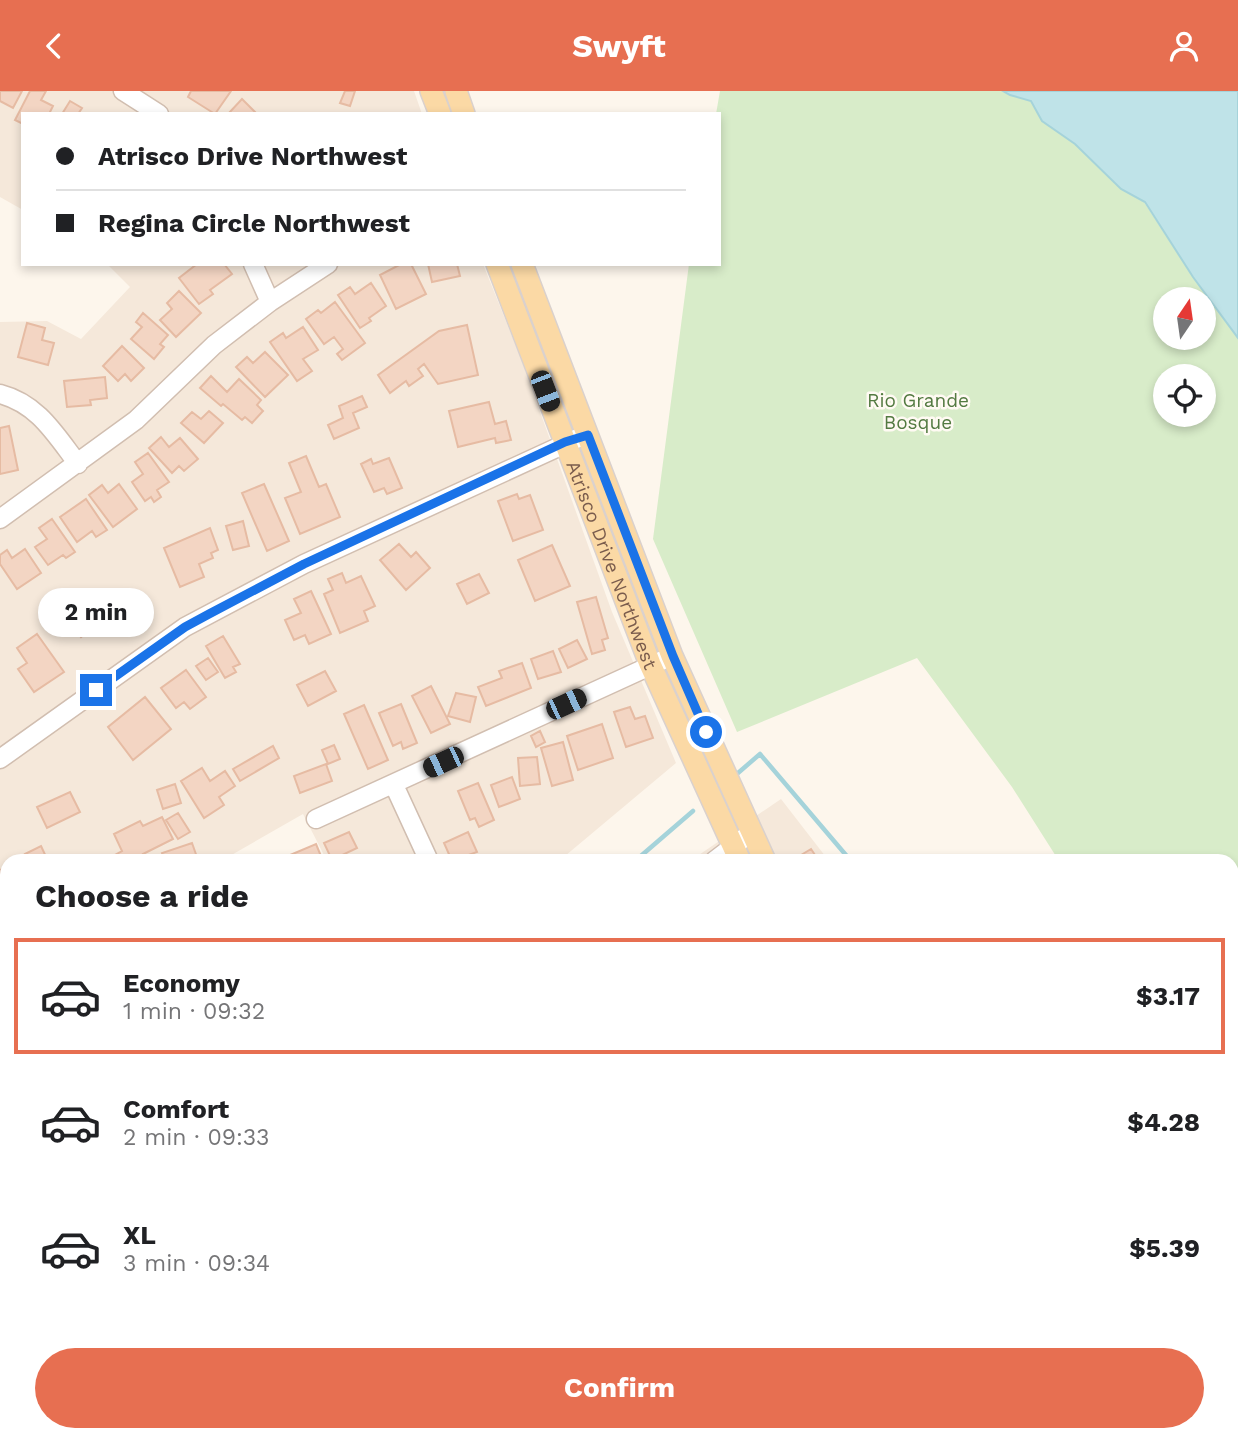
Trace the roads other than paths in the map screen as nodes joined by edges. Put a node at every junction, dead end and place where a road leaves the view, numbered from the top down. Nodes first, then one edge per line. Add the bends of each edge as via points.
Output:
1 (123, 91) edge
2 (431, 91) edge
3 (456, 91) edge
4 (156, 112) edge
5 (439, 112) edge
6 (463, 112) edge
7 (255, 266) edge
8 (325, 266) edge
9 (498, 266) edge
10 (523, 266) edge
11 (270, 302) junction
12 (0, 394) edge
13 (588, 435) junction
14 (565, 442) junction
15 (78, 464) junction
16 (0, 519) edge
17 (673, 656) junction
18 (650, 664) junction
19 (0, 759) edge
20 (394, 785) junction
21 (316, 819) dead end
22 (752, 832) junction
23 (736, 853) edge
24 (426, 854) edge
25 (762, 854) edge

1 - 4 street
2 - 5 main road
3 - 6 main road
7 - 11 street
8 - 11 street
9 - 14 main road, Atrisco Drive Northwest
10 - 13 main road, Atrisco Drive Northwest
11 - 15 street via 214,345 136,420
12 - 15 street via 18,398 37,412
13 - 14 street
13 - 17 main road, Atrisco Drive Northwest
14 - 18 main road, Atrisco Drive Northwest
14 - 19 street via 304,564 185,627
15 - 16 street
17 - 18 street
17 - 22 main road, Atrisco Drive Northwest
18 - 20 street
18 - 23 main road, Atrisco Drive Northwest
20 - 21 street
20 - 24 street
22 - 23 street
22 - 25 main road, Atrisco Drive Northwest

